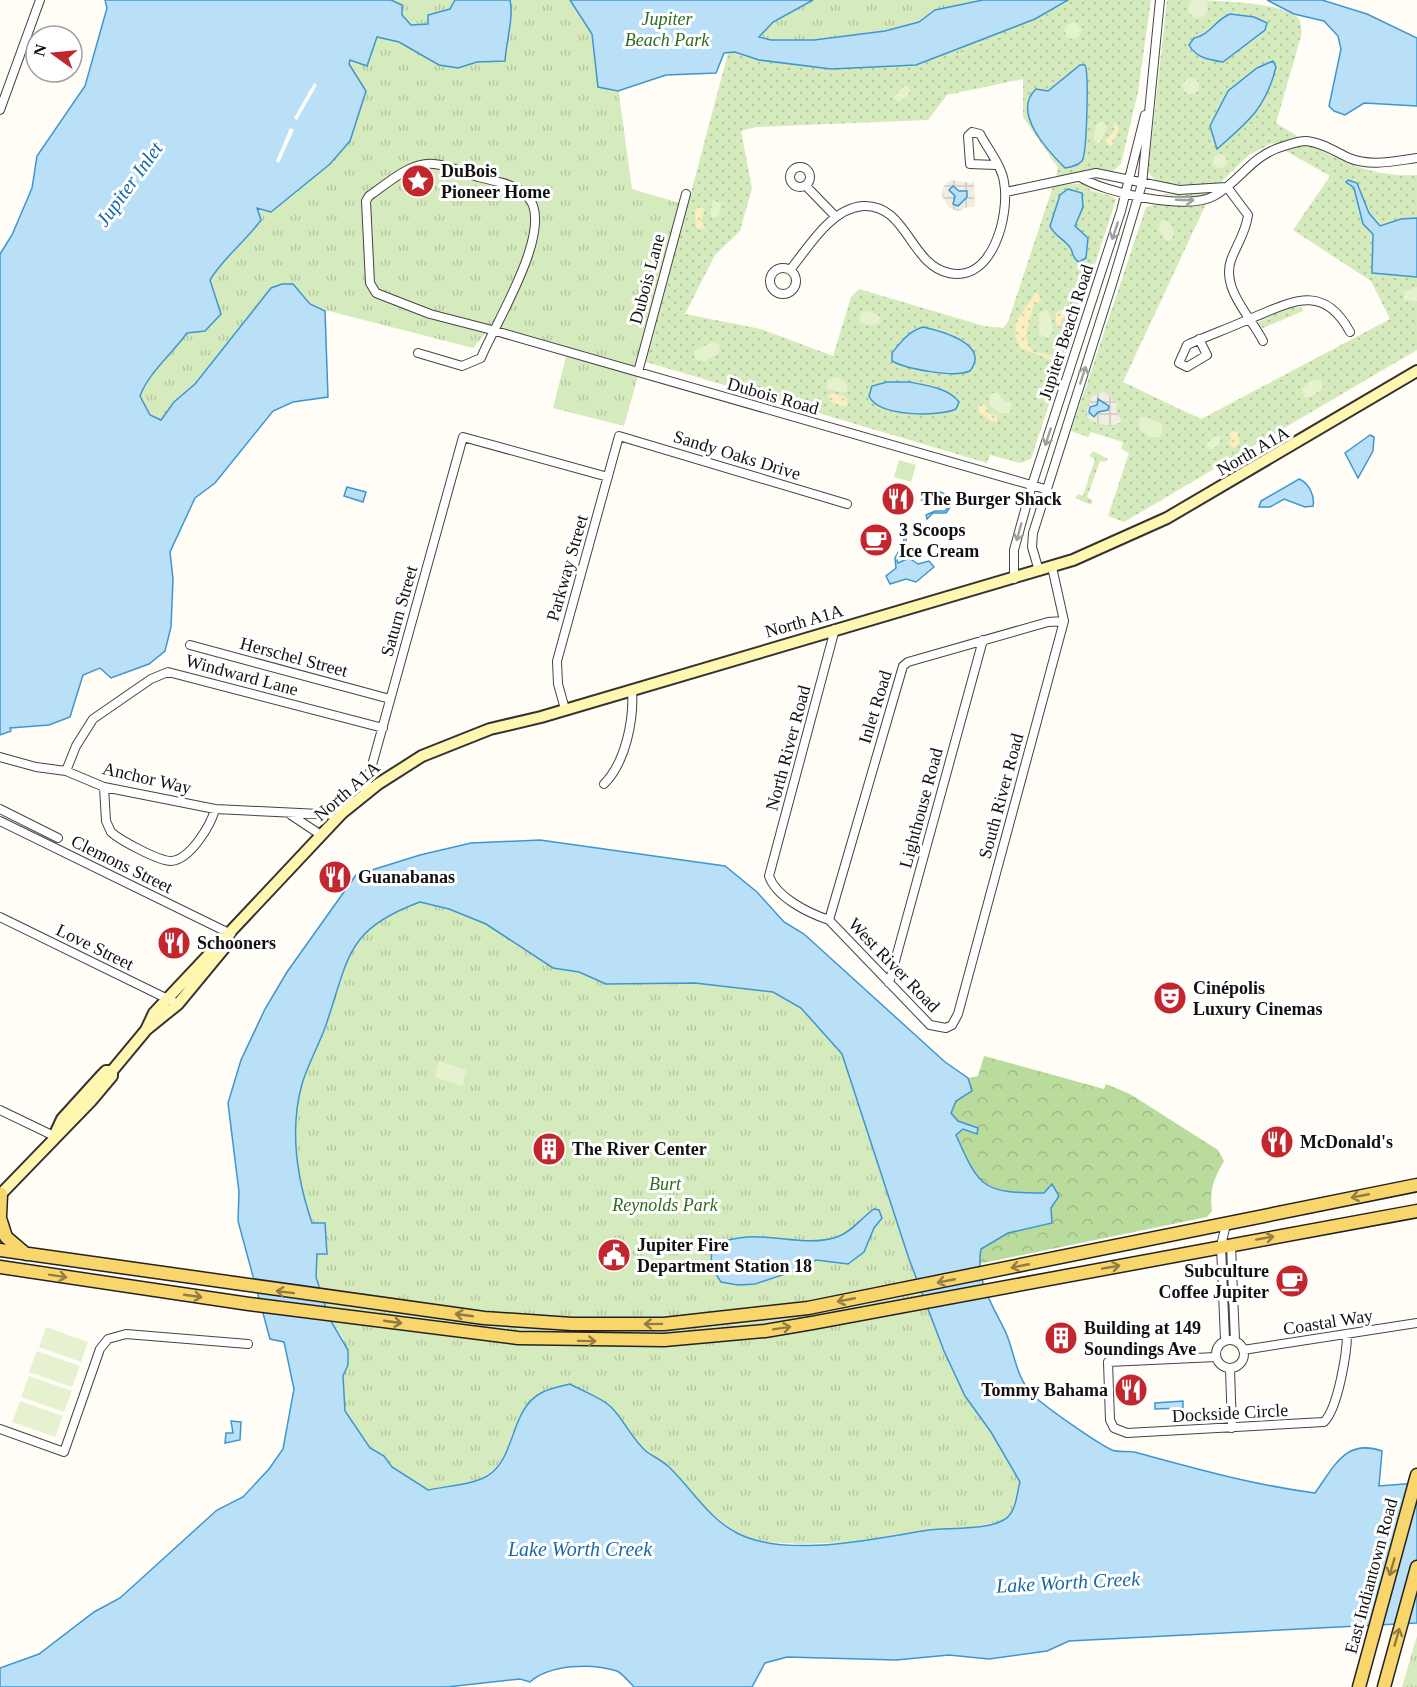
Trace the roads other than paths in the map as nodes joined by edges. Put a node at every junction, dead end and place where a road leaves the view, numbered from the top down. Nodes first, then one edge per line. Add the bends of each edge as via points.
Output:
1 (40, 0) edge
2 (1160, 0) edge
3 (1150, 93) junction
4 (0, 110) edge
5 (1417, 159) edge
6 (996, 165) junction
7 (1080, 177) junction
8 (1129, 181) junction
9 (1142, 184) junction
10 (806, 186) dead end
11 (1227, 187) junction
12 (1006, 192) junction
13 (686, 194) dead end
14 (1126, 194) junction
15 (1138, 197) junction
16 (836, 217) junction
17 (789, 270) dead end
18 (1248, 320) junction
19 (492, 330) junction
20 (1350, 332) dead end
21 (1199, 339) dead end
22 (1263, 341) dead end
23 (418, 353) dead end
24 (1417, 371) edge
25 (638, 372) junction
26 (619, 436) joint
27 (608, 477) junction
28 (1032, 485) junction
29 (1045, 489) junction
30 (847, 504) dead end
31 (1052, 567) junction
32 (1039, 571) junction
33 (1014, 579) junction
34 (1065, 621) junction
35 (835, 629) junction
36 (983, 640) junction
37 (190, 645) dead end
38 (632, 690) junction
39 (390, 699) junction
40 (565, 709) junction
41 (382, 728) junction
42 (0, 757) edge
43 (66, 771) junction
44 (604, 784) dead end
45 (104, 787) junction
46 (364, 794) junction
47 (0, 809) edge
48 (215, 809) junction
49 (290, 814) junction
50 (340, 815) junction
51 (0, 821) edge
52 (321, 835) junction
53 (58, 838) dead end
54 (769, 876) joint
55 (0, 917) edge
56 (829, 920) junction
57 (231, 934) junction
58 (888, 984) junction
59 (167, 999) junction
60 (178, 1004) junction
61 (946, 1028) joint
62 (146, 1030) junction
63 (0, 1110) edge
64 (54, 1136) junction
65 (1417, 1185) edge
66 (0, 1195) edge
67 (1417, 1211) edge
68 (0, 1217) edge
69 (1226, 1224) junction
70 (1226, 1245) junction
71 (0, 1250) edge
72 (27, 1254) junction
73 (0, 1267) edge
74 (1417, 1323) edge
75 (1347, 1334) junction
76 (1225, 1340) junction
77 (1235, 1340) junction
78 (248, 1344) dead end
79 (1243, 1350) junction
80 (1216, 1357) junction
81 (1230, 1369) junction
82 (1232, 1428) junction
83 (0, 1429) edge
84 (1417, 1475) edge
85 (1417, 1567) edge
86 (1359, 1687) edge
87 (1383, 1687) edge

1 - 4 street
2 - 3 street, Jupiter Beach Road
3 - 8 street, Jupiter Beach Road
3 - 9 street, Jupiter Beach Road
5 - 11 street via 1367,163 1306,141 1261,155
6 - 6 street via 970,164 968,136 972,132 980,134
6 - 12 street
7 - 8 street via 1096,173
7 - 12 street
7 - 14 street via 1095,187
8 - 9 street
8 - 14 street, Jupiter Beach Road
9 - 11 street via 1179,190
9 - 15 street, Jupiter Beach Road
10 - 16 street
15 -> 11 street via 1192,201 1211,198
11 - 18 street via 1248,215 1229,271
12 - 16 street via 1001,226 991,254 975,269 960,274 946,273 926,260 902,226 879,207 852,207
13 - 25 street, Dubois Lane
14 - 15 street
14 -> 28 street, Jupiter Beach Road
29 -> 15 street, Jupiter Beach Road
16 - 17 street
18 - 20 street via 1268,309 1314,300 1341,316
18 - 21 street
18 - 22 street
19 - 19 street, Dubois Road via 430,314 376,293 370,282 364,207 369,196 410,170 434,164 509,186 530,199 536,222 528,256
19 - 23 street via 480,358 462,366
19 - 25 street, Dubois Road
24 - 31 street, North A1A via 1167,518
25 - 28 street, Dubois Road
26 - 27 street, Parkway Street
26 - 30 street, Sandy Oaks Drive
27 - 39 street, Saturn Street via 463,437
27 - 40 street, Parkway Street via 557,661
28 - 29 street, Dubois Road
28 -> 33 street, Jupiter Beach Road via 1014,549
29 - 32 street, Jupiter Beach Road via 1032,540
31 - 32 street, North A1A
31 - 34 street, South River Road
32 - 33 street, North A1A
33 - 35 street, North A1A
34 - 36 street, Inlet Road
34 - 61 street, South River Road via 958,1014
35 - 38 street, North A1A
35 - 54 street, North River Road
36 - 56 street, Inlet Road via 908,662 900,670
36 - 58 street, Lighthouse Road
37 - 39 street, Herschel Street
38 - 40 street, North A1A
38 - 44 street via 634,707 618,767
39 - 41 street, Saturn Street
40 - 46 street, North A1A via 446,744 399,769
41 - 43 street, Windward Lane via 168,672 151,679 93,719
41 - 46 street, Saturn Street
42 - 43 street, Anchor Way
43 - 45 street, Anchor Way
45 - 48 street, Anchor Way
45 - 48 street via 106,821 111,832 168,861 185,855 207,830
46 - 50 street, North A1A
47 - 53 street
48 - 49 street, Anchor Way
49 - 50 street, Anchor Way
49 - 52 street
50 - 52 street, North A1A
51 - 57 street, Clemons Street
52 - 57 street, North A1A
54 - 56 street, West River Road via 771,884 810,914
55 - 59 street, Love Street
56 - 58 street, West River Road
57 - 59 street, North A1A
57 - 60 street, North A1A via 225,947
58 - 61 street, West River Road via 930,1025
59 - 60 street, Love Street
59 - 62 street, North A1A
60 - 62 street, North A1A
62 - 64 street, North A1A via 91,1101
63 - 64 street
64 - 66 street, North A1A
65 -> 69 main road
66 - 68 main road
70 -> 67 main road
68 - 72 main road via 6,1237
69 - 70 street
69 -> 72 main road via 761,1315 664,1324 522,1322
73 -> 70 main road via 518,1338 628,1341 765,1331
70 - 76 street
70 - 77 street
71 - 72 main road
74 - 75 street, Coastal Way
75 - 79 street, Coastal Way
75 - 82 street, Dockside Circle via 1346,1355 1324,1422
76 - 77 street
76 - 80 street via 1218,1346
77 - 79 street
78 - 83 street via 114,1336 100,1349 64,1452
79 - 81 street via 1242,1361
80 - 81 street via 1221,1366
80 - 82 street, Dockside Circle via 1108,1362 1110,1420 1117,1431
81 - 82 street
84 -> 86 main road, East Indiantown Road
87 -> 85 main road

